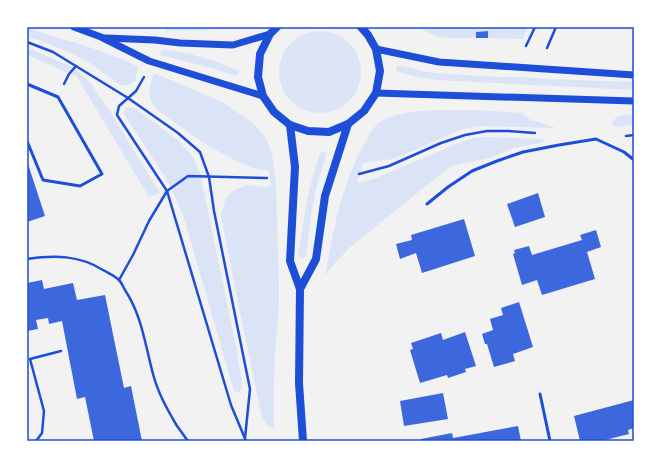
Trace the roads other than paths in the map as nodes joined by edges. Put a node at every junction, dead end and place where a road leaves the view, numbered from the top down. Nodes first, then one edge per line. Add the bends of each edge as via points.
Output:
1 (74, 27) edge
2 (277, 27) edge
3 (361, 27) edge
4 (270, 34) junction
5 (101, 37) junction
6 (376, 49) junction
7 (634, 75) edge
8 (27, 84) edge
9 (376, 93) junction
10 (263, 96) junction
11 (634, 101) edge
12 (348, 124) junction
13 (290, 125) junction
14 (27, 141) edge
15 (634, 160) edge
16 (427, 204) dead end
17 (300, 289) junction
18 (540, 394) dead end
19 (303, 441) edge
20 (550, 441) edge

1 - 5 street
2 - 4 main road
3 - 6 main road
4 - 5 street via 233,45
4 - 10 main road via 259,62 258,77
5 - 10 street via 149,61
6 - 7 street via 439,62
6 - 9 main road via 380,71
8 - 14 lane via 58,97 102,174 80,186 43,180
9 - 11 street
9 - 12 main road via 364,111
10 - 13 main road via 274,112
12 - 13 main road via 329,132 308,131
12 - 17 main road via 325,196 316,259
13 - 17 main road via 295,167 290,261
15 - 16 lane via 624,152 596,139 523,152 472,171
17 - 19 main road via 299,383
18 - 20 lane

